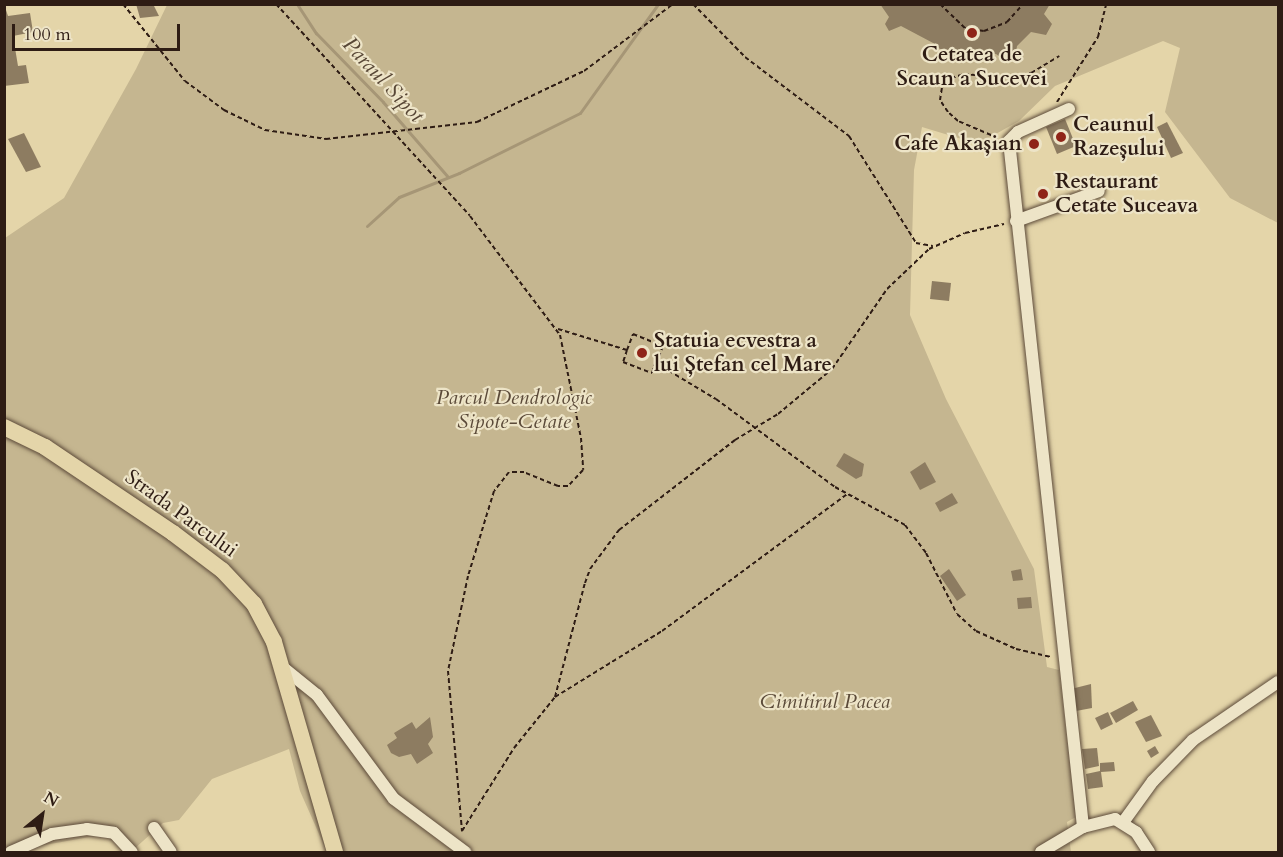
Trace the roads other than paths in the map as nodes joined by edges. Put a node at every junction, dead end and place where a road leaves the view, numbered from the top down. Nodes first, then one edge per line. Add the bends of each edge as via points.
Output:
1 (1069, 110) dead end
2 (1099, 191) dead end
3 (1016, 220) junction
4 (4, 427) edge
5 (281, 666) junction
6 (1278, 682) edge
7 (1124, 821) junction
8 (1083, 827) junction
9 (154, 828) dead end
10 (11, 852) edge
11 (132, 852) edge
12 (171, 852) edge
13 (335, 852) edge
14 (465, 852) edge
15 (1041, 852) edge
16 (1149, 852) edge

1 - 3 street via 1018,132 1009,141
2 - 3 street
3 - 8 street
4 - 5 main road, Strada Parcului via 45,447 222,570 266,622
5 - 13 main road, Strada Parcului
5 - 14 street via 317,695 394,799
6 - 7 street via 1193,740 1153,782
7 - 8 street via 1108,820
7 - 16 street
8 - 15 street
9 - 12 street
10 - 11 street via 52,834 87,829 114,834

